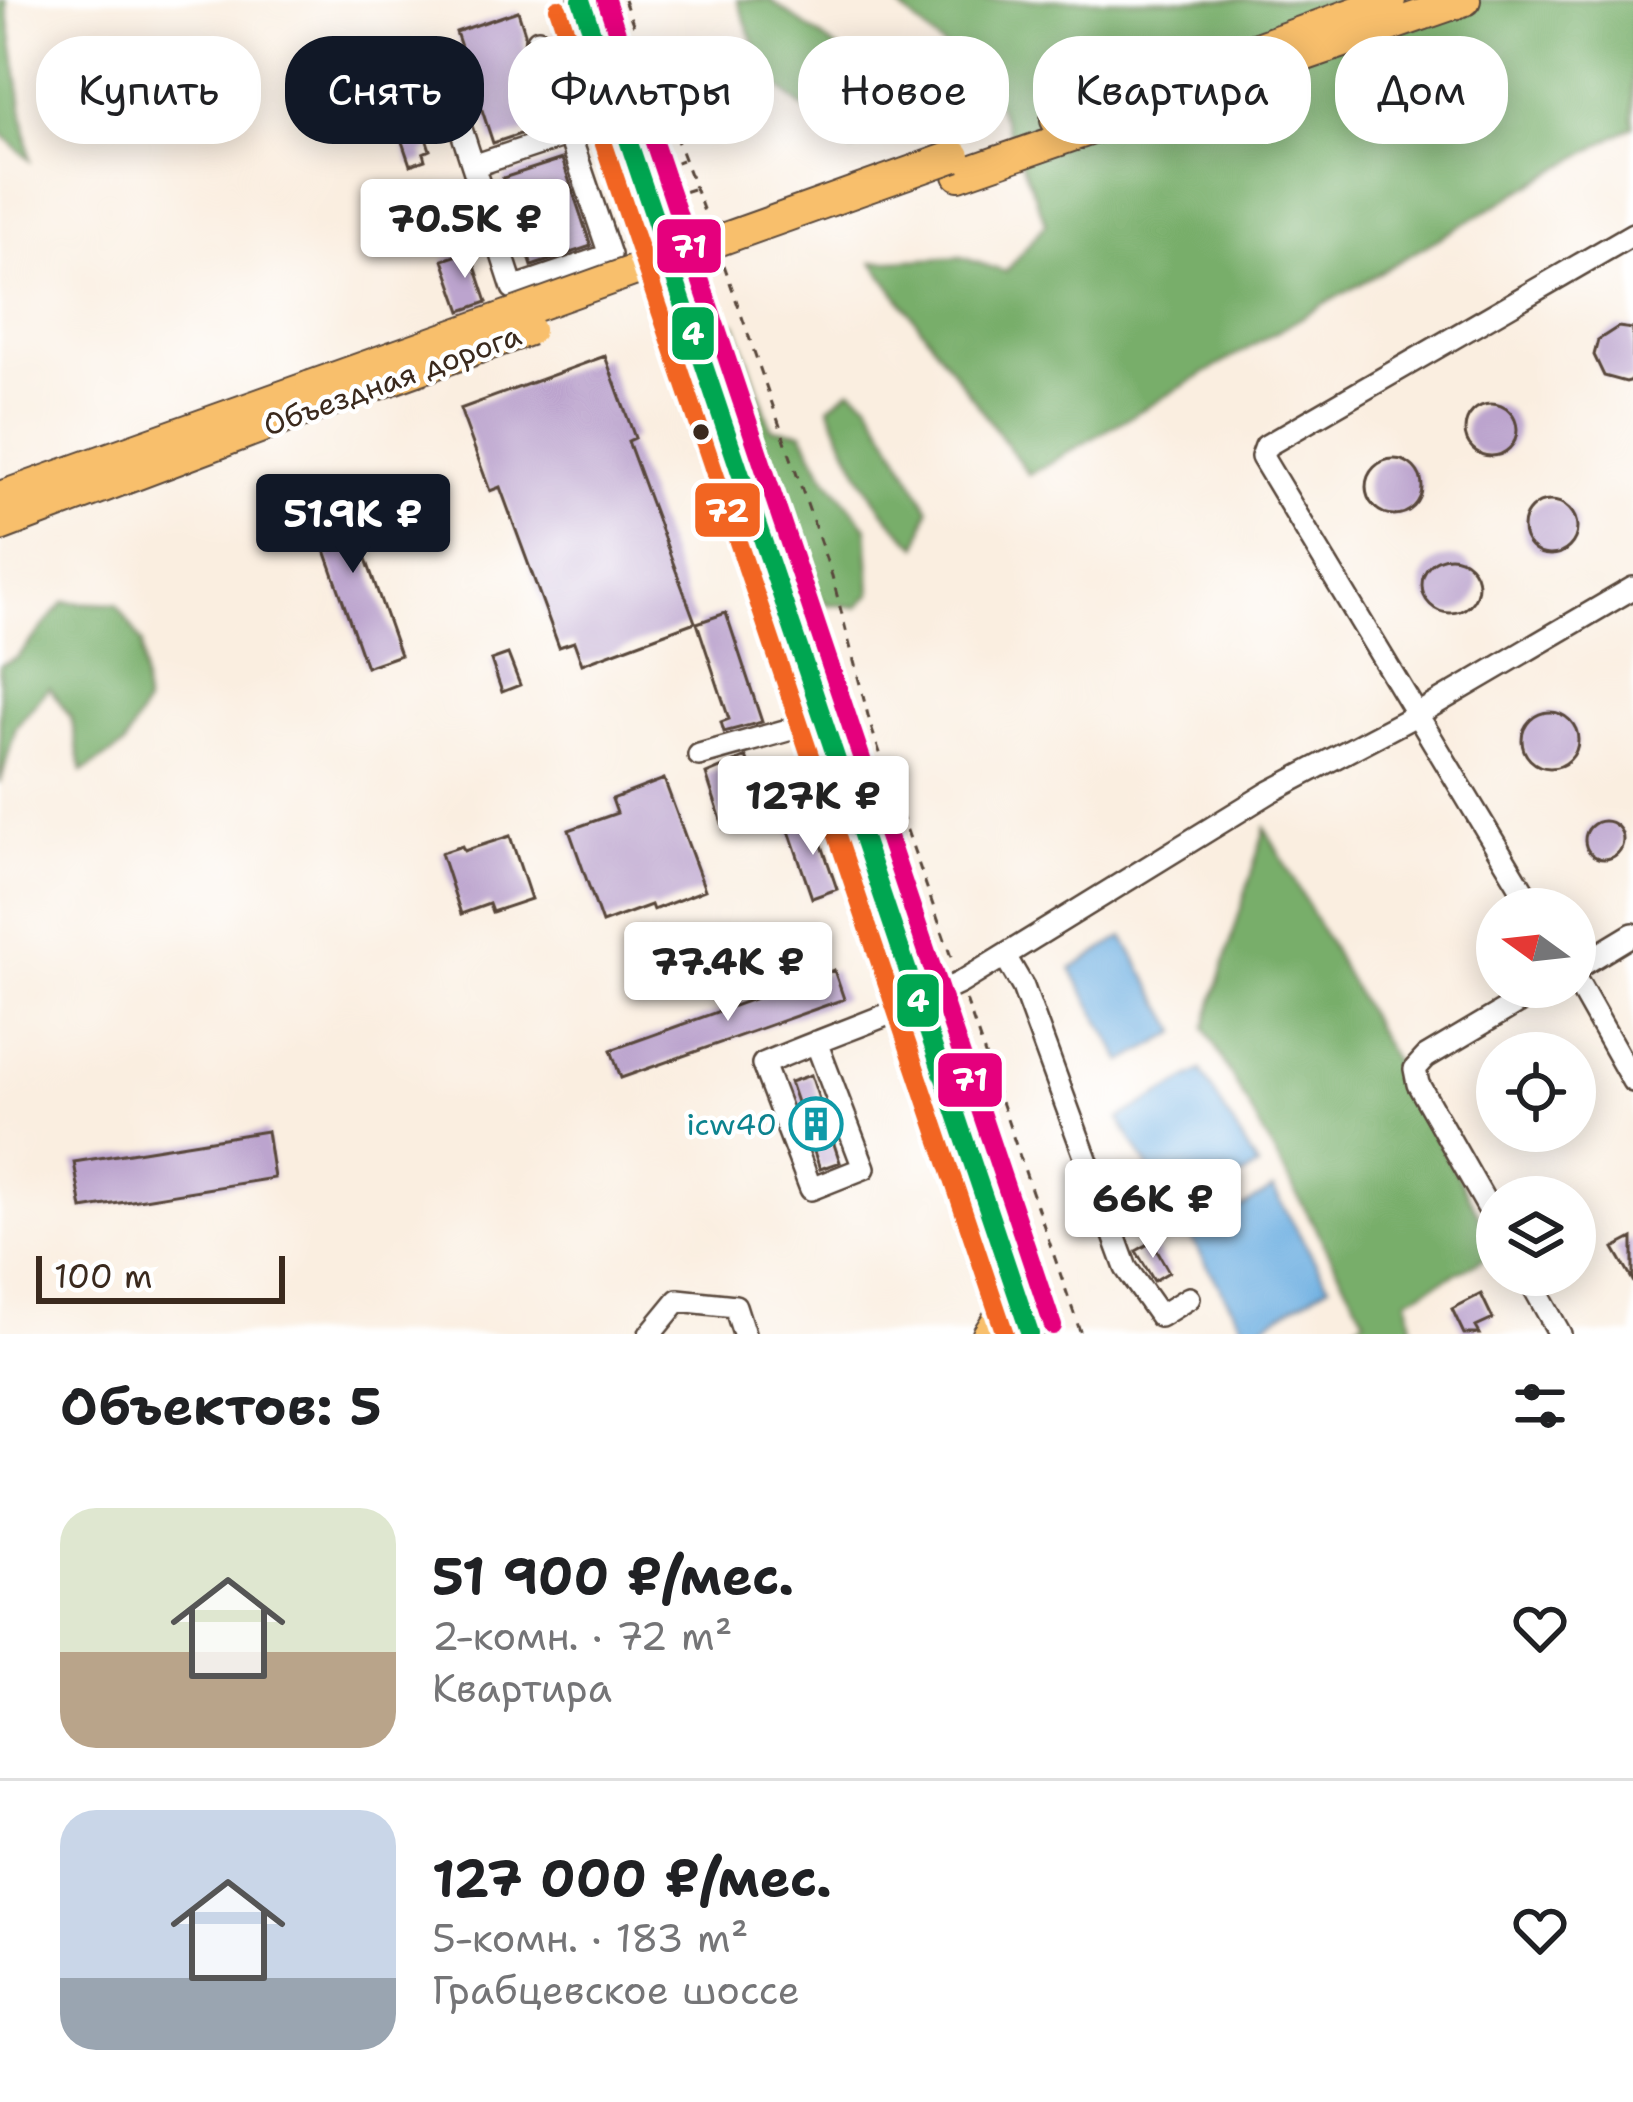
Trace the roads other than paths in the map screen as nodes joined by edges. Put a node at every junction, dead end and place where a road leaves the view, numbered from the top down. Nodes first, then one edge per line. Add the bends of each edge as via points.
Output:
1 (581, 0) edge
2 (1390, 0) edge
3 (1465, 0) edge
4 (593, 36) edge
5 (465, 144) edge
6 (539, 144) edge
7 (572, 144) edge
8 (629, 144) edge
9 (957, 165) junction
10 (472, 166) junction
11 (1633, 234) edge
12 (316, 395) junction
13 (0, 497) edge
14 (0, 526) edge
15 (1633, 588) edge
16 (1416, 715) junction
17 (824, 720) junction
18 (699, 755) dead end
19 (1521, 888) edge
20 (1633, 934) edge
21 (1005, 956) junction
22 (1596, 959) edge
23 (920, 1003) junction
24 (1509, 1008) edge
25 (1594, 1008) edge
26 (816, 1042) junction
27 (1633, 1081) edge
28 (1476, 1186) edge
29 (1008, 1268) junction
30 (1539, 1296) edge
31 (1189, 1298) dead end
32 (650, 1334) edge
33 (744, 1334) edge
34 (985, 1334) edge
35 (1030, 1334) edge
36 (1560, 1334) edge

1 - 4 main road
2 - 9 highway, Объездная дорога
3 - 9 highway, Объездная дорога
5 - 10 lane
6 - 10 lane
7 - 10 lane via 610,255 513,288
8 - 17 main road
9 - 12 highway, Объездная дорога, bridge
11 - 16 lane via 1266,446 1265,467
12 - 13 highway, Объездная дорога
12 - 14 highway, Объездная дорога
15 - 16 lane
16 - 19 lane
16 - 21 lane via 1270,791
17 - 18 lane
17 - 23 main road
20 - 22 lane
21 - 23 lane
21 - 31 lane via 1126,1268 1160,1316
23 - 26 lane
23 - 29 main road
24 - 28 lane via 1415,1070
25 - 27 lane
26 - 26 lane via 763,1064 811,1189 864,1168
29 - 34 main road
29 - 35 main road
30 - 36 lane
32 - 33 lane via 678,1300 735,1306

